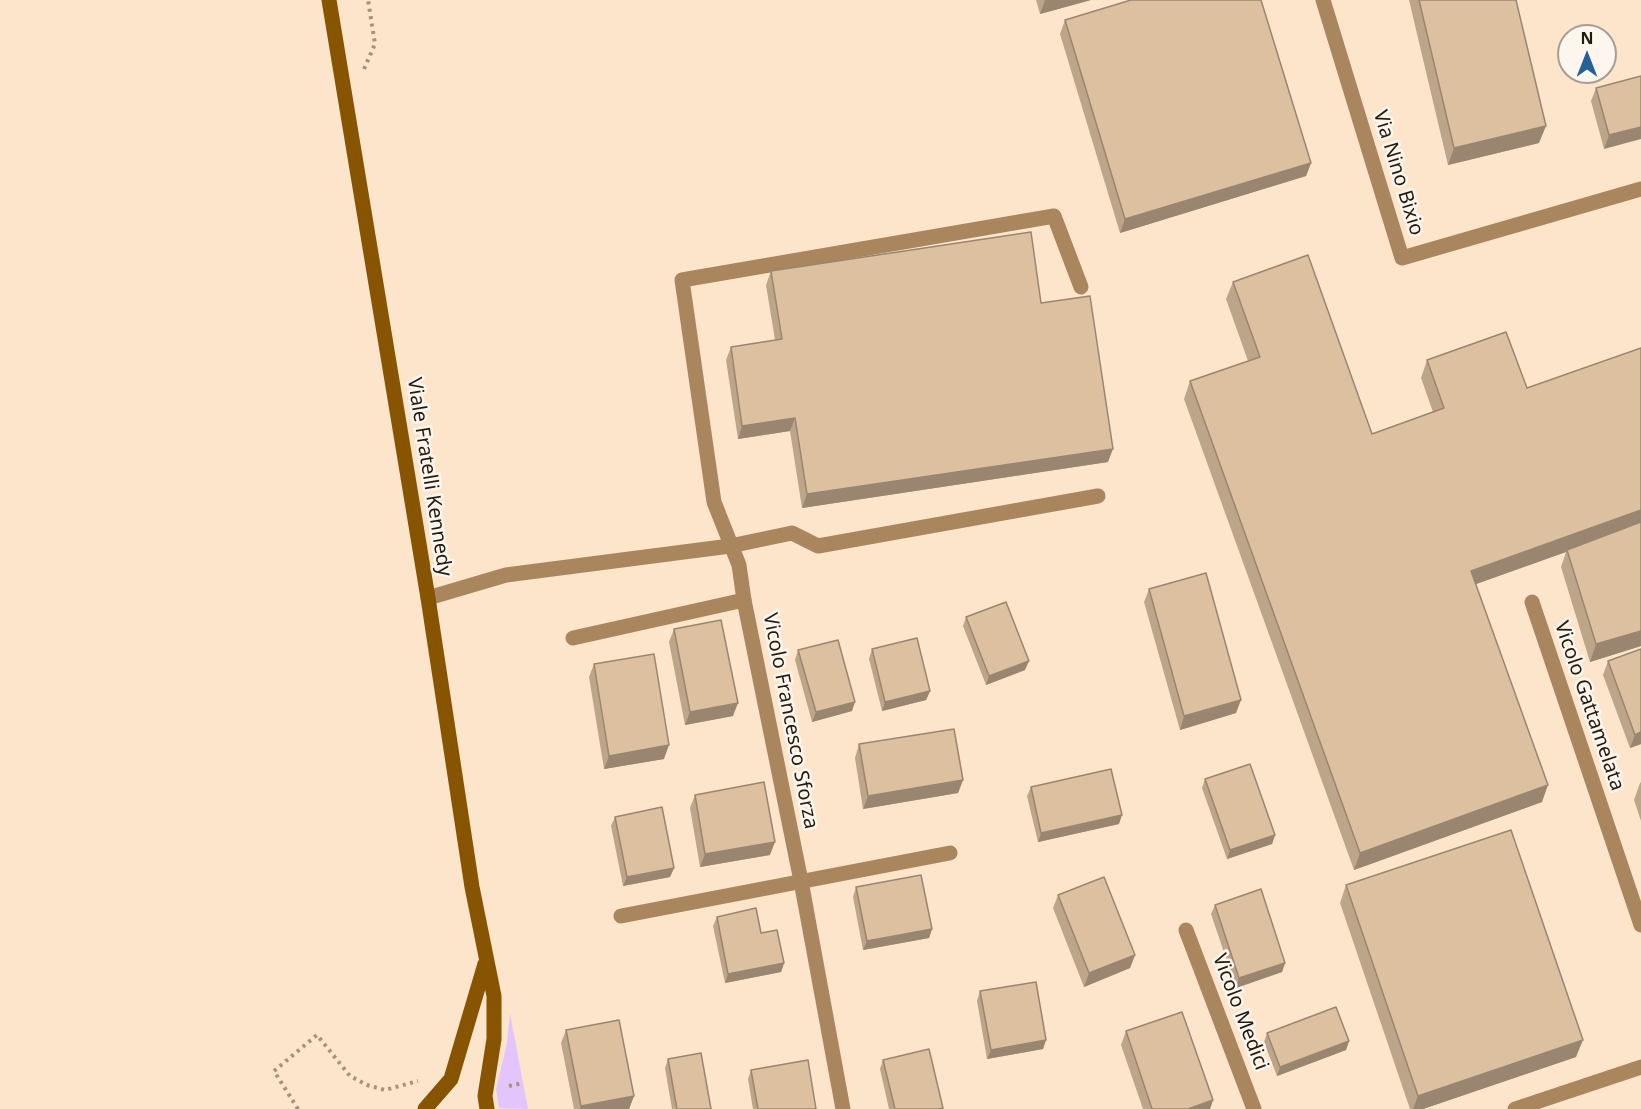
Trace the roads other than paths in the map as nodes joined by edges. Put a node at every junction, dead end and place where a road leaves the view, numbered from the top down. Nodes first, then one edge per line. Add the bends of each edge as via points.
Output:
1 (329, 0) edge
2 (1323, 0) edge
3 (1641, 189) edge
4 (1081, 287) dead end
5 (1098, 496) dead end
6 (730, 546) junction
7 (428, 598) junction
8 (744, 600) junction
9 (1532, 602) dead end
10 (573, 638) dead end
11 (950, 853) dead end
12 (801, 881) junction
13 (621, 916) dead end
14 (1641, 925) edge
15 (1186, 930) dead end
16 (486, 961) junction
17 (1641, 1067) edge
18 (425, 1109) edge
19 (487, 1109) edge
20 (843, 1109) edge
21 (1254, 1109) edge
22 (1515, 1109) edge

1 - 7 street, Viale Fratelli Kennedy
2 - 3 street, Via Nino Bixio via 1402,258
4 - 6 street via 1054,216 682,280 714,502
5 - 6 street via 818,546 792,533
6 - 7 street via 506,575
6 - 8 street via 739,565
7 - 16 street, Viale Fratelli Kennedy
8 - 10 street, Vicolo Francesco Sforza
8 - 12 street, Vicolo Francesco Sforza
9 - 14 street, Vicolo Gattamelata
11 - 12 street
12 - 13 street
12 - 20 street, Vicolo Francesco Sforza
15 - 21 street, Vicolo Medici
16 - 18 street, Viale Fratelli Kennedy via 451,1079
16 - 19 street, Viale Fratelli Kennedy via 494,996
17 - 22 street

